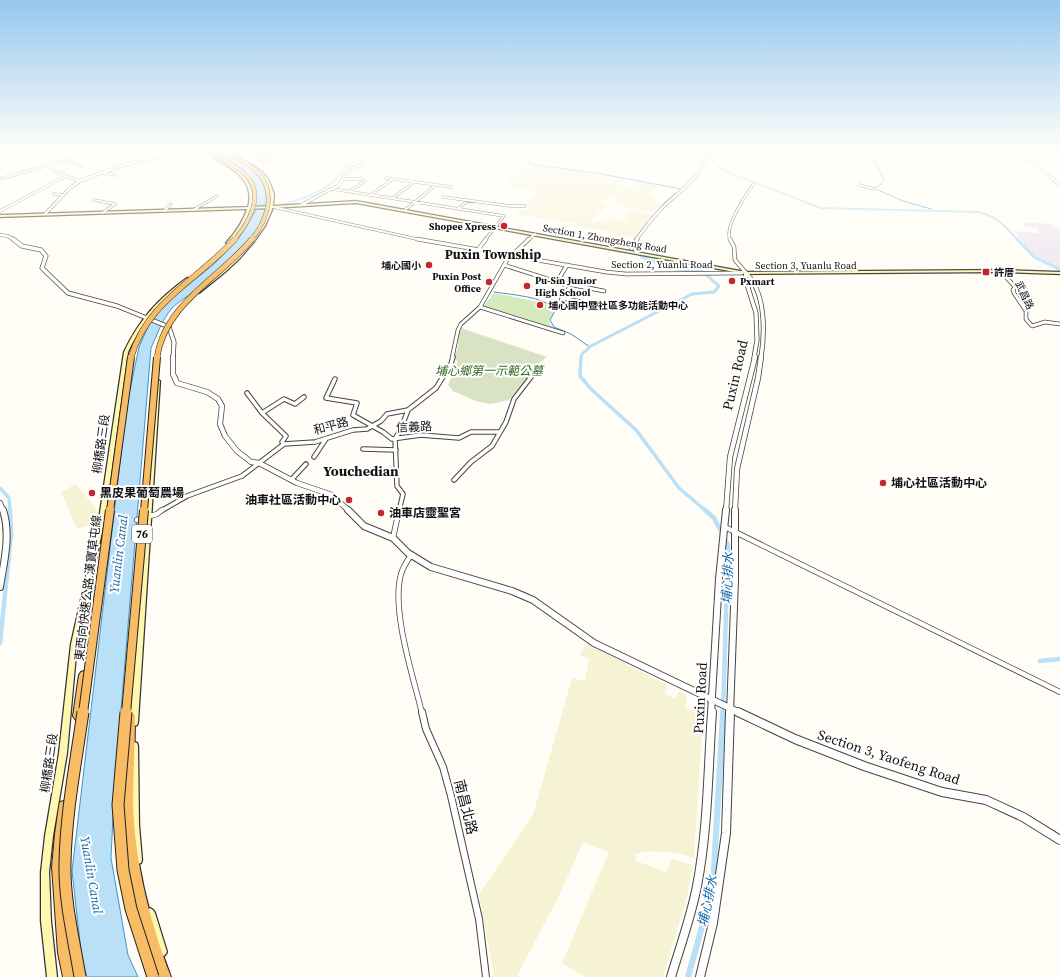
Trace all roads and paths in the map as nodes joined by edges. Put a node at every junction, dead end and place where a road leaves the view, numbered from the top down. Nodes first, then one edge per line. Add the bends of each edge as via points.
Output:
1 (63, 195) edge
2 (29, 196) edge
3 (217, 196) dead end
4 (250, 196) edge
5 (253, 196) edge
6 (268, 196) edge
7 (270, 196) edge
8 (319, 196) edge
9 (375, 196) edge
10 (396, 196) edge
11 (424, 196) edge
12 (675, 196) edge
13 (746, 196) edge
14 (443, 197) dead end
15 (393, 198) junction
16 (94, 200) dead end
17 (469, 200) junction
18 (416, 202) junction
19 (171, 204) dead end
20 (301, 204) junction
21 (269, 206) junction
22 (525, 206) dead end
23 (249, 208) junction
24 (459, 208) junction
25 (193, 210) junction
26 (405, 210) junction
27 (0, 211) edge
28 (164, 211) junction
29 (102, 213) junction
30 (110, 213) junction
31 (45, 214) junction
32 (0, 217) edge
33 (495, 226) junction
34 (535, 234) junction
35 (0, 236) edge
36 (477, 251) junction
37 (637, 252) junction
38 (511, 256) junction
39 (504, 265) junction
40 (567, 265) junction
41 (1000, 270) junction
42 (746, 272) junction
43 (1060, 272) edge
44 (557, 282) junction
45 (566, 284) junction
46 (604, 291) dead end
47 (562, 298) junction
48 (598, 304) dead end
49 (480, 307) junction
50 (559, 308) dead end
51 (147, 319) junction
52 (1060, 324) edge
53 (167, 326) junction
54 (562, 333) dead end
55 (531, 377) dead end
56 (335, 379) dead end
57 (247, 393) dead end
58 (304, 398) dead end
59 (408, 410) junction
60 (262, 413) junction
61 (374, 426) junction
62 (499, 432) junction
63 (326, 439) junction
64 (395, 439) junction
65 (284, 444) junction
66 (363, 449) dead end
67 (396, 450) junction
68 (314, 457) dead end
69 (259, 463) junction
70 (306, 464) dead end
71 (291, 480) junction
72 (454, 480) dead end
73 (0, 503) edge
74 (148, 516) junction
75 (138, 520) dead end
76 (725, 527) junction
77 (734, 531) junction
78 (393, 538) junction
79 (412, 555) junction
80 (0, 587) edge
81 (92, 650) junction
82 (1060, 692) edge
83 (712, 700) junction
84 (128, 702) junction
85 (731, 708) junction
86 (1060, 840) edge
87 (52, 977) edge
88 (69, 977) edge
89 (80, 977) edge
90 (152, 977) edge
91 (165, 977) edge
92 (171, 977) edge
93 (486, 977) edge
94 (671, 977) edge
95 (700, 977) edge

1 - 31 street
2 - 27 street
3 - 25 street
4 - 23 main road, 柳橋路三段
5 - 81 highway, 東西向快速公路 漢寶草屯線 / 76, bridge via 252,214 242,231 227,249 157,309 144,325 132,351
6 - 84 highway, 東西向快速公路 漢寶草屯線 / 76, bridge via 268,209 257,232 242,251 179,309 163,332 158,346
7 - 21 main road
8 - 20 street
9 - 15 street
10 - 15 street
11 - 18 street
12 - 37 street via 635,242
13 - 42 street via 738,207 729,238 734,248 735,260
14 - 17 street
15 - 18 street
16 - 29 street via 115,204
17 - 22 street
17 - 24 street
18 - 24 street
18 - 26 street
19 - 28 street
20 - 21 main road, Section 1, Zhongzheng Road
20 - 26 main road, Section 1, Zhongzheng Road via 356,202
21 - 23 main road, Section 1, Zhongzheng Road
21 - 36 street, Section 2, Yuanlu Road
21 - 53 main road via 264,225 244,252 193,297
23 - 25 main road, Section 1, Zhongzheng Road
23 - 51 main road, 柳橋路三段 via 245,222 223,249 208,264 168,293
24 - 33 street via 504,216
25 - 28 main road, Section 1, Zhongzheng Road
26 - 33 main road, Section 1, Zhongzheng Road
28 - 30 main road, Section 1, Zhongzheng Road
29 - 30 main road
29 - 31 main road
30 - 32 main road
31 - 32 main road
33 - 34 main road, Section 1, Zhongzheng Road
33 - 36 street
34 - 37 main road, Section 1, Zhongzheng Road
34 - 38 street
35 - 51 street via 8,236 22,246 42,250 46,256 42,268 68,293 117,306
36 - 38 street, Section 2, Yuanlu Road
37 - 42 main road, Section 1, Zhongzheng Road
38 - 39 street
38 - 40 street, Section 2, Yuanlu Road
39 - 44 street
39 - 49 street
40 - 42 street, Section 2, Yuanlu Road via 620,274
40 - 44 street
41 - 42 main road, Section 3, Yuanlu Road
41 - 43 main road, Section 3, Yuanlu Road
41 - 52 street, 武昌路 via 1015,287 1014,293 1032,326 1045,322
42 - 76 street, Puxin Road via 745,278 756,314 757,340 730,457
42 - 77 street, Puxin Road via 752,280 763,313 764,340 737,469
44 - 45 street
45 - 46 street
45 - 47 street
47 - 48 street
47 - 50 street
49 - 54 street
49 - 59 street via 461,324 451,364 436,388
51 - 53 street
51 - 87 main road, 柳橋路三段 via 134,334 126,352 102,519 74,644 63,753 45,872 46,921
53 - 69 street, Section 3, Yaofeng Road via 174,343 174,379 177,383 208,392 218,399 222,406 220,424 225,436 237,451 251,462
53 - 74 main road via 160,356
55 - 62 street via 514,399 506,422
56 - 61 street, 信義路 via 326,398 357,403 353,415
57 - 60 street
58 - 60 street via 295,404 284,399
59 - 61 street, 和平路 via 387,414
59 - 64 street
60 - 65 street via 286,436 282,442
61 - 63 street, 和平路
61 - 64 street, 信義路
62 - 64 street, 信義路 via 471,432 459,438 421,435
62 - 72 street via 492,446 471,462
63 - 65 street, 和平路
63 - 68 street
64 - 67 street
65 - 69 street
66 - 67 street
67 - 78 street via 397,486 403,494
69 - 71 street, Section 3, Yaofeng Road
69 - 74 street via 242,476 187,496 157,514
70 - 71 street
71 - 78 street, Section 3, Yaofeng Road via 332,495 364,526
73 - 80 street via 7,534
74 - 75 street
74 - 92 main road via 134,702 135,825 144,895
76 - 77 street
76 - 83 street, Puxin Road
77 - 82 street
77 - 85 street, Puxin Road
78 - 79 street, Section 3, Yaofeng Road
79 - 83 street, Section 3, Yaofeng Road via 436,569 512,591 533,600 594,643
79 - 93 street, 南昌北路 via 401,573 399,586 405,647 426,729 443,767 451,796 479,920
81 - 88 highway, bridge via 85,668 60,834 58,867 64,953
81 - 89 highway, 東西向快速公路 漢寶草屯線 / 76, bridge via 67,830 65,864
83 - 85 street, Section 3, Yaofeng Road
83 - 94 street, Puxin Road via 705,828 697,885
84 - 90 highway, 東西向快速公路 漢寶草屯線 / 76, bridge via 118,805 123,870 131,909
84 - 91 highway via 131,717 128,803 133,867 140,905
85 - 86 street, Section 3, Yaofeng Road via 795,739 864,766 942,792 986,800
85 - 95 street, Puxin Road via 725,841 713,923

